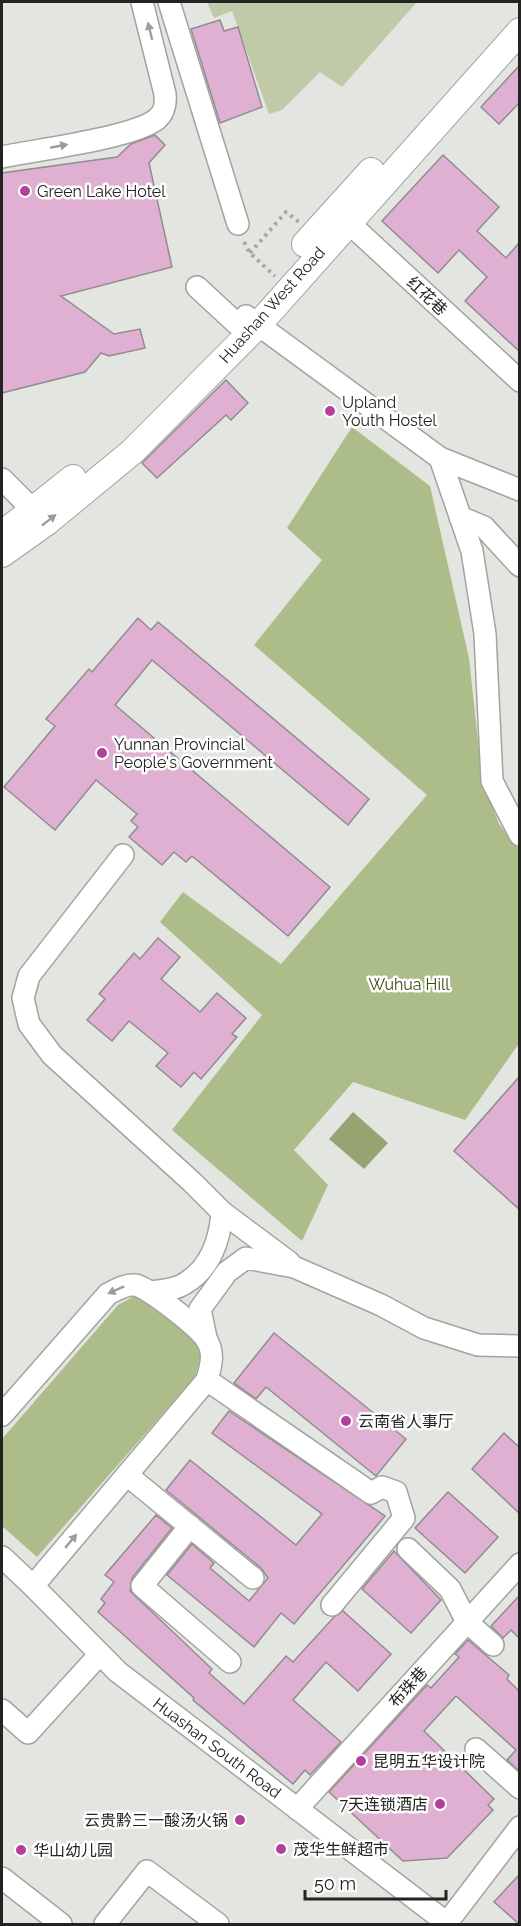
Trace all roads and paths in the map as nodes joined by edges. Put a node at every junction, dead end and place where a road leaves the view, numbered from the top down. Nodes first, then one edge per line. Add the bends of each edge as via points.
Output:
1 (142, 2) edge
2 (169, 2) edge
3 (519, 14) edge
4 (519, 32) edge
5 (2, 157) edge
6 (286, 212) dead end
7 (341, 216) junction
8 (238, 224) dead end
9 (277, 278) junction
10 (197, 287) dead end
11 (247, 321) junction
12 (517, 374) edge
13 (440, 458) junction
14 (2, 479) edge
15 (519, 490) edge
16 (33, 510) junction
17 (460, 517) junction
18 (2, 535) edge
19 (2, 554) edge
20 (519, 566) edge
21 (519, 835) edge
22 (123, 855) dead end
23 (222, 1212) junction
24 (294, 1266) junction
25 (152, 1292) junction
26 (206, 1338) junction
27 (519, 1346) edge
28 (207, 1380) junction
29 (2, 1415) edge
30 (127, 1475) junction
31 (190, 1526) junction
32 (408, 1549) dead end
33 (2, 1557) edge
34 (519, 1564) edge
35 (253, 1578) dead end
36 (33, 1586) junction
37 (332, 1605) dead end
38 (467, 1622) junction
39 (493, 1646) dead end
40 (100, 1654) junction
41 (230, 1662) dead end
42 (2, 1710) edge
43 (476, 1749) dead end
44 (519, 1788) edge
45 (297, 1809) junction
46 (517, 1836) edge
47 (2, 1878) edge
48 (61, 1924) edge
49 (105, 1924) edge
50 (218, 1924) edge
51 (447, 1924) edge

5 -> 1 street via 131,131 158,119 166,105 165,94
2 - 8 street
3 - 7 main road, Huashan West Road
4 - 7 main road, Huashan West Road
6 - 9 path via 250,253
7 - 9 main road, Huashan West Road
7 - 11 main road, Huashan West Road
7 - 12 street, 红花巷
9 - 11 main road, Huashan West Road
10 - 11 street
11 - 13 street
11 - 16 main road, Huashan West Road via 122,438
19 -> 11 main road, Huashan West Road via 133,451
13 - 15 street
13 - 17 street
14 - 16 street
16 - 18 main road, Huashan West Road
17 - 20 street via 484,527
17 - 21 street via 472,552 486,634 492,781
22 - 23 street via 29,976 22,998 30,1024 52,1055
23 - 24 street
23 - 25 street via 218,1245 197,1272 185,1284
24 - 26 street via 246,1258 227,1272 200,1309
24 - 27 street via 424,1328 478,1345
25 - 26 street
25 -> 29 street via 135,1285 108,1294
26 - 28 street via 212,1354
28 - 30 street
28 - 37 street via 371,1493 382,1487 396,1492 404,1518
30 - 31 street
36 -> 30 street
31 - 35 street
31 - 41 street via 142,1586
32 - 38 street via 450,1589
33 - 36 street, Huashan South Road
34 - 38 street, 布珠巷
36 - 40 street, Huashan South Road
38 - 39 street
38 - 45 street, 布珠巷
40 - 42 street via 28,1733
40 - 45 street, Huashan South Road via 118,1672
43 - 44 street
45 - 51 street, Huashan South Road
46 - 51 street
47 - 48 street
49 - 50 street via 147,1871

